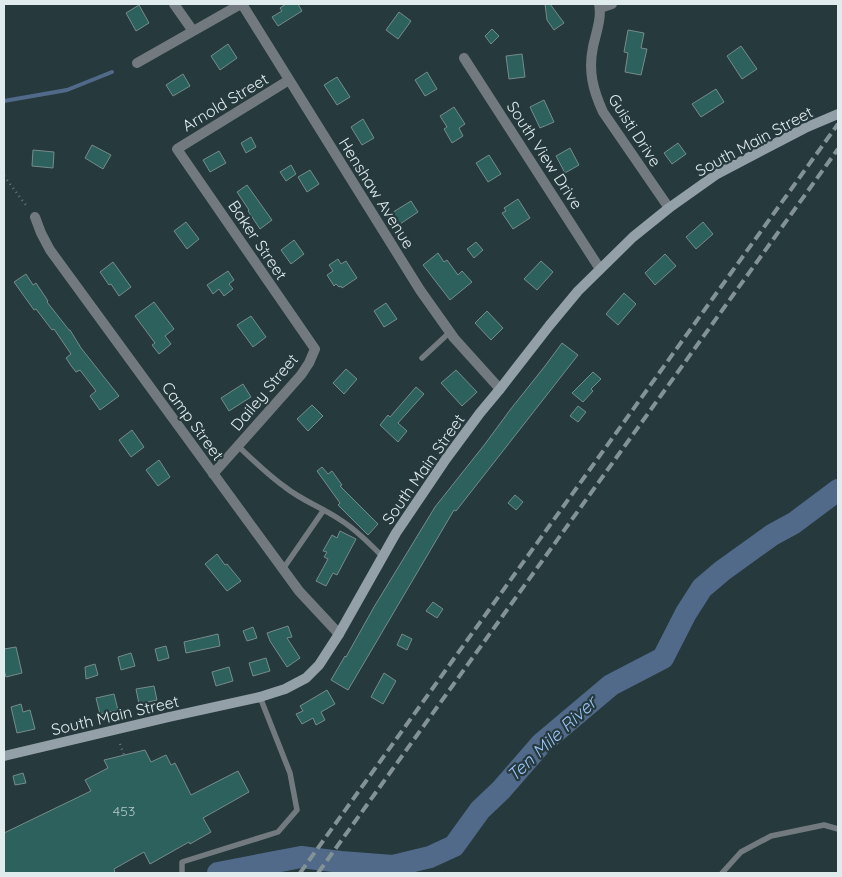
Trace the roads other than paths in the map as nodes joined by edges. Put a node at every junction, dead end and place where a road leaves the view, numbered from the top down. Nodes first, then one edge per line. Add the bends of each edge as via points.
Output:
1 (174, 4) edge
2 (241, 4) edge
3 (612, 4) edge
4 (599, 6) edge
5 (193, 31) junction
6 (464, 58) dead end
7 (137, 63) dead end
8 (289, 80) junction
9 (838, 114) edge
10 (177, 149) joint
11 (669, 208) junction
12 (35, 217) road end
13 (600, 269) junction
14 (450, 332) junction
15 (315, 349) joint
16 (422, 358) dead end
17 (500, 390) junction
18 (238, 446) junction
19 (213, 474) junction
20 (323, 510) junction
21 (383, 557) junction
22 (283, 569) junction
23 (339, 634) junction
24 (260, 697) junction
25 (4, 756) edge
26 (838, 829) edge
27 (182, 873) edge
28 (722, 873) edge

1 - 5 street
2 - 5 street
2 - 8 street, Henshaw Avenue
3 - 4 street
4 - 11 street, Guisti Drive via 591,64 596,96 603,112
5 - 7 street
6 - 13 street, South View Drive
8 - 10 street, Arnold Street
8 - 14 street, Henshaw Avenue via 420,290
9 - 11 main road, South Main Street via 716,174
10 - 15 street, Baker Street
11 - 13 main road, South Main Street
12 - 19 street, Camp Street via 50,250
13 - 17 main road, South Main Street via 572,298
14 - 16 lane
14 - 17 street, Henshaw Avenue
15 - 18 street, Dailey Street via 301,375
17 - 21 main road, South Main Street via 446,459
18 - 19 street, Dailey Street
18 - 20 lane via 285,488
19 - 22 street, Camp Street
20 - 21 lane via 356,531
20 - 22 lane
21 - 23 main road, South Main Street
22 - 23 street, Camp Street
23 - 24 main road, South Main Street via 319,665 306,678
24 - 25 main road, South Main Street
24 - 27 lane via 290,773 297,810 278,832 182,862
26 - 28 lane via 824,824 771,836 741,852

